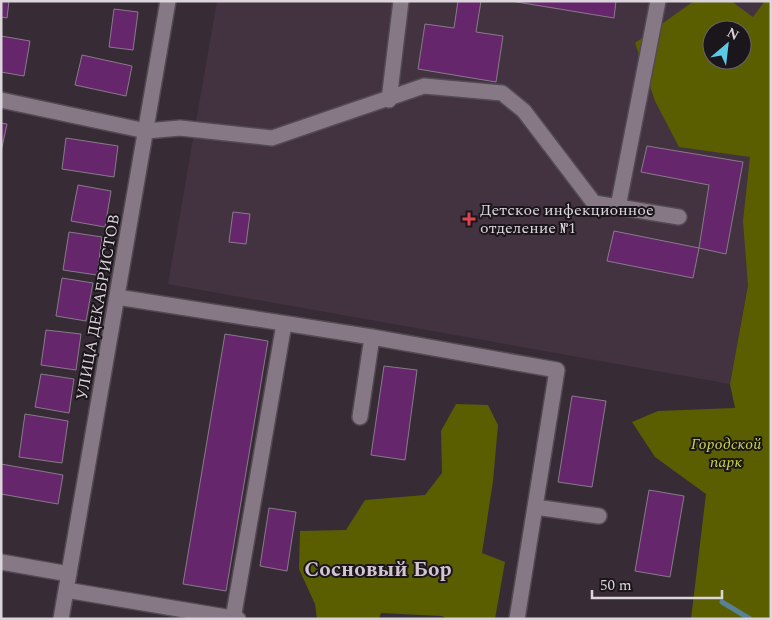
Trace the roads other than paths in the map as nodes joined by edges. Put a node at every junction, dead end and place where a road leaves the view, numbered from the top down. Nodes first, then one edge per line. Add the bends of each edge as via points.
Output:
1 (168, 1) edge
2 (401, 1) edge
3 (658, 1) edge
4 (1, 100) edge
5 (389, 100) junction
6 (146, 131) junction
7 (618, 207) junction
8 (678, 217) dead end
9 (117, 297) junction
10 (284, 324) junction
11 (372, 338) junction
12 (360, 417) dead end
13 (535, 507) junction
14 (599, 516) dead end
15 (1, 562) edge
16 (69, 574) junction
17 (66, 590) junction
18 (235, 618) edge
19 (62, 619) edge
20 (517, 619) edge

1 - 6 street, УЛИЦА ДЕКАБРИСТОВ
2 - 5 street
3 - 7 street
4 - 6 street
5 - 6 street via 272,138 180,128
5 - 7 street via 424,86 502,93 524,112 594,203
6 - 9 street, УЛИЦА ДЕКАБРИСТОВ
7 - 8 street
9 - 10 street
9 - 16 street, УЛИЦА ДЕКАБРИСТОВ
10 - 11 street
10 - 18 street
11 - 12 street
11 - 13 street via 557,370
13 - 14 street
13 - 20 street
15 - 16 street
16 - 17 street, УЛИЦА ДЕКАБРИСТОВ
17 - 18 street
17 - 19 street, УЛИЦА ДЕКАБРИСТОВ

